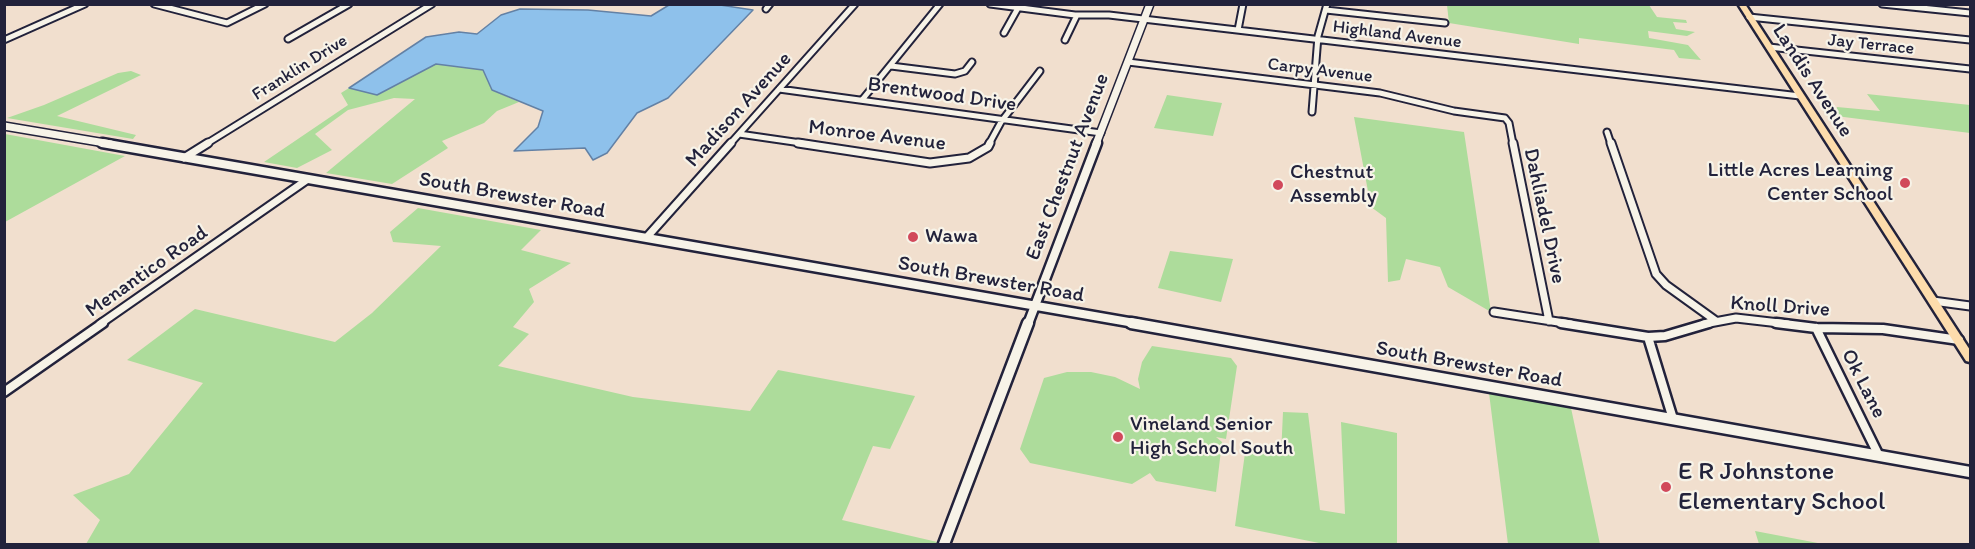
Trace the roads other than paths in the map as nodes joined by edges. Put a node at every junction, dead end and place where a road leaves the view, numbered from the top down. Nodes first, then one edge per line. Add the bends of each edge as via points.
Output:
1 (85, 4) edge
2 (154, 4) edge
3 (265, 4) edge
4 (349, 4) edge
5 (418, 4) edge
6 (855, 4) edge
7 (940, 4) edge
8 (990, 4) edge
9 (1150, 4) edge
10 (1243, 4) edge
11 (1742, 4) edge
12 (1882, 4) edge
13 (431, 5) edge
14 (1906, 6) edge
15 (1326, 7) edge
16 (1018, 8) junction
17 (1971, 13) edge
18 (1077, 15) junction
19 (1749, 17) junction
20 (1144, 20) junction
21 (1445, 22) dead end
22 (1238, 30) junction
23 (1004, 33) dead end
24 (288, 39) dead end
25 (4, 40) edge
26 (1065, 40) dead end
27 (1318, 40) junction
28 (1971, 40) edge
29 (1769, 47) junction
30 (972, 62) dead end
31 (1128, 62) junction
32 (891, 66) junction
33 (1971, 69) edge
34 (1040, 71) dead end
35 (1314, 85) junction
36 (779, 89) junction
37 (1800, 96) junction
38 (862, 100) junction
39 (1312, 112) dead end
40 (1506, 118) joint
41 (1003, 120) junction
42 (4, 126) edge
43 (1607, 132) dead end
44 (739, 134) junction
45 (1101, 134) junction
46 (184, 158) junction
47 (308, 179) junction
48 (647, 237) junction
49 (1933, 301) junction
50 (1971, 306) edge
51 (1034, 307) junction
52 (1494, 312) dead end
53 (1549, 321) junction
54 (1716, 321) junction
55 (1816, 328) junction
56 (1648, 337) junction
57 (1959, 340) junction
58 (1971, 358) edge
59 (4, 392) edge
60 (1673, 419) junction
61 (1879, 456) junction
62 (1971, 472) edge
63 (944, 544) edge

1 - 25 street
2 - 3 street via 228,23
4 - 24 street
5 - 13 street
6 - 36 street, Madison Avenue
7 - 32 street
8 - 16 street, Highland Avenue
9 - 20 main road, East Chestnut Avenue
10 - 22 street
11 - 19 main road, Landis Avenue
12 - 14 street
13 - 46 street, Franklin Drive
14 - 17 street
15 - 21 street
15 - 27 street
16 - 18 street, Highland Avenue
16 - 23 street
18 - 20 street, Highland Avenue
18 - 26 street
19 - 28 street
19 - 29 main road, Landis Avenue
20 - 22 street, Highland Avenue
20 - 31 main road, East Chestnut Avenue
22 - 27 street, Highland Avenue
27 - 35 street
27 - 37 street, Highland Avenue
29 - 33 street, Jay Terrace
29 - 37 main road, Landis Avenue
30 - 32 street via 965,71 955,74
31 - 35 street, Carpy Avenue
31 - 45 main road, East Chestnut Avenue
32 - 38 street
34 - 41 street, Monroe Avenue
35 - 39 street
35 - 40 street, Carpy Avenue via 1380,93 1454,111
36 - 38 street, Brentwood Drive
36 - 44 street, Madison Avenue
37 - 49 main road, Landis Avenue
38 - 41 street, Brentwood Drive
40 - 53 street, Dahliadel Drive
41 - 44 street, Monroe Avenue via 988,147 969,158 944,162
41 - 45 street, Brentwood Drive
42 - 46 main road, South Brewster Road
43 - 54 street via 1656,274
44 - 48 street, Madison Avenue
45 - 51 main road, East Chestnut Avenue
46 - 47 main road, South Brewster Road
47 - 48 main road, South Brewster Road
47 - 59 street, Menantico Road
48 - 51 main road, South Brewster Road
49 - 50 street
49 - 57 main road, Landis Avenue
51 - 60 main road, South Brewster Road
51 - 63 main road, East Chestnut Avenue
52 - 53 street, Knoll Drive
53 - 56 street, Knoll Drive
54 - 55 street, Knoll Drive via 1749,319
54 - 56 street, Knoll Drive
55 - 57 street, Knoll Drive via 1872,328
55 - 61 street, Ok Lane
56 - 60 street
57 - 58 main road, Landis Avenue
60 - 61 main road, South Brewster Road
61 - 62 main road, South Brewster Road

